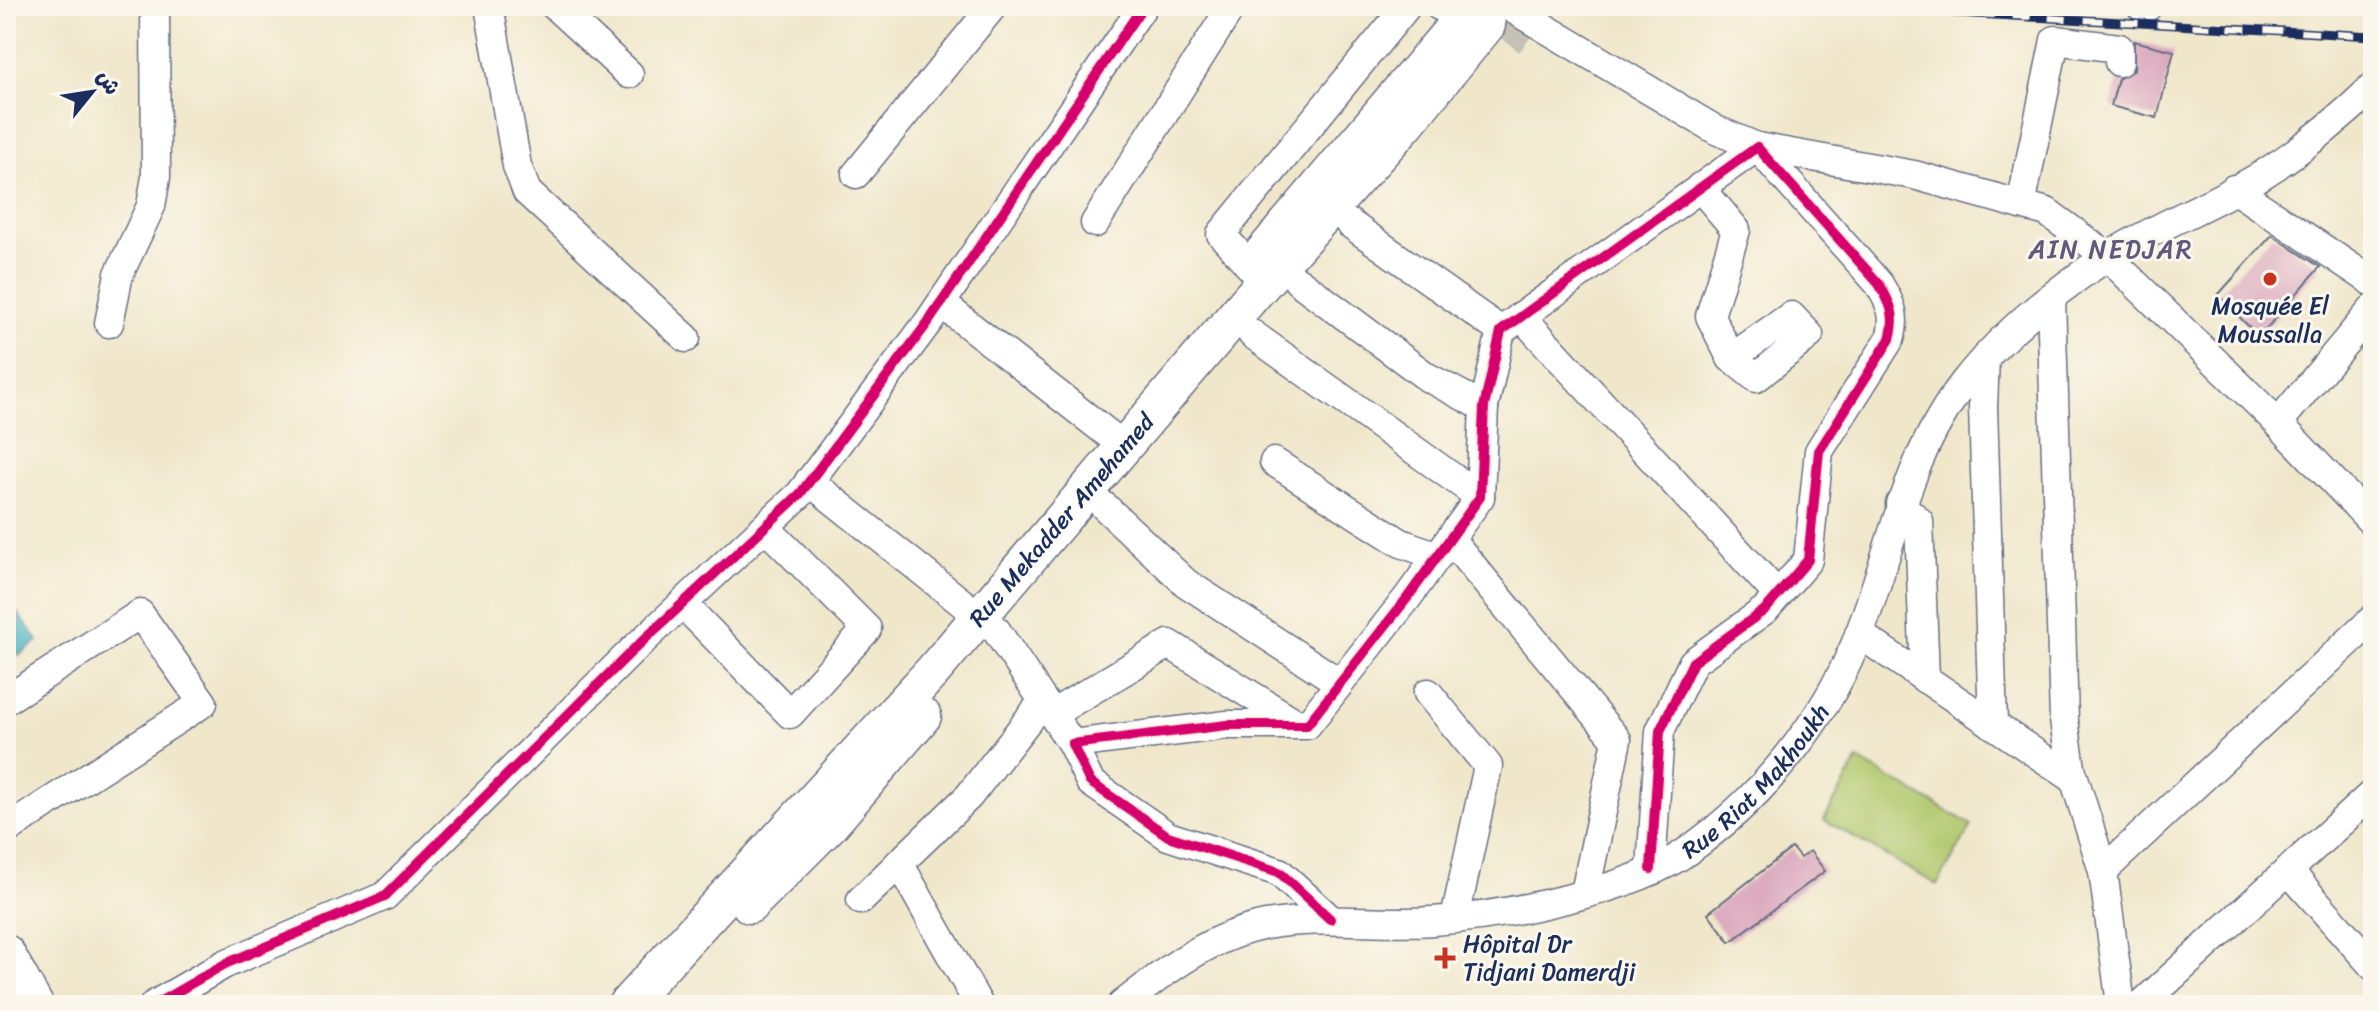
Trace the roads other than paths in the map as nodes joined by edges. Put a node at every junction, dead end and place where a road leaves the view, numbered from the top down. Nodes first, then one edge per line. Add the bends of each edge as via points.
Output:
1 (155, 6) edge
2 (489, 6) edge
3 (555, 6) edge
4 (993, 6) edge
5 (1143, 6) edge
6 (1232, 6) edge
7 (1407, 6) edge
8 (1439, 6) edge
9 (2141, 6) edge
10 (2148, 6) edge
11 (1500, 24) edge
12 (2119, 62) dead end
13 (629, 74) dead end
14 (2373, 87) edge
15 (1757, 147) junction
16 (856, 174) dead end
17 (1700, 187) junction
18 (2234, 189) junction
19 (2021, 205) junction
20 (1095, 223) dead end
21 (1349, 223) junction
22 (2108, 257) junction
23 (1270, 275) junction
24 (2373, 282) edge
25 (2051, 298) junction
26 (942, 304) junction
27 (2373, 309) edge
28 (109, 323) dead end
29 (1511, 323) junction
30 (1252, 334) junction
31 (686, 338) dead end
32 (1731, 358) dead end
33 (1985, 358) junction
34 (1484, 407) junction
35 (2278, 423) junction
36 (1125, 447) junction
37 (1274, 462) dead end
38 (809, 481) junction
39 (1480, 497) junction
40 (1900, 504) junction
41 (1104, 506) junction
42 (2373, 523) edge
43 (765, 527) junction
44 (1444, 547) junction
45 (1778, 595) junction
46 (683, 604) junction
47 (2373, 619) edge
48 (988, 623) junction
49 (1859, 634) junction
50 (1925, 679) junction
51 (1340, 683) junction
52 (1428, 693) dead end
53 (6, 700) edge
54 (1048, 708) junction
55 (1299, 725) junction
56 (1993, 725) junction
57 (1072, 744) junction
58 (2074, 779) junction
59 (2373, 793) edge
60 (6, 830) edge
61 (899, 863) junction
62 (1651, 869) junction
63 (2288, 870) junction
64 (2103, 871) junction
65 (1585, 893) junction
66 (861, 900) dead end
67 (1455, 918) junction
68 (1330, 919) junction
69 (6, 953) edge
70 (2373, 966) edge
71 (35, 1005) edge
72 (154, 1005) edge
73 (626, 1005) edge
74 (655, 1005) edge
75 (979, 1005) edge
76 (1122, 1005) edge
77 (2121, 1005) edge
78 (2141, 1005) edge

1 - 28 street via 156,177 151,206 119,274
2 - 31 street via 517,166 527,192
3 - 13 street
4 - 16 street
5 - 26 street
6 - 20 street
7 - 23 street via 1221,234
8 - 23 street via 1460,14
9 - 10 street
11 - 15 street
11 - 21 main road, Rue Mekadder Amehamed via 1452,109
11 - 23 main road, Rue Mekadder Amehamed
12 - 19 street via 2119,48 2055,40
14 - 18 street, Rue Riat Makhoukh via 2263,174
15 - 17 street
15 - 19 street via 1914,175
15 - 45 street via 1879,284 1893,309 1890,339 1819,451 1808,560
17 - 29 street
17 - 32 street via 1736,230 1710,316
18 - 22 street, Rue Riat Makhoukh
18 - 24 street
19 - 22 street via 2047,212
21 - 23 main road, Rue Mekadder Amehamed
21 - 29 street
22 - 25 street, Rue Riat Makhoukh
22 - 35 street
23 - 30 main road, Rue Mekadder Amehamed
23 - 34 street via 1427,377
23 - 36 main road, Rue Mekadder Amehamed
25 - 33 street, Rue Riat Makhoukh
25 - 58 street via 2064,720
26 - 36 street
26 - 38 street
27 - 35 street
29 - 34 street
29 - 45 street
30 - 39 street
30 - 41 main road, Rue Mekadder Amehamed
33 - 40 street, Rue Riat Makhoukh via 1930,432
33 - 56 street
34 - 39 street
35 - 42 street
36 - 48 main road, Rue Mekadder Amehamed
37 - 44 street via 1401,543
38 - 43 street
38 - 48 street
39 - 44 street
40 - 49 street, Rue Riat Makhoukh
40 - 50 street via 1919,521
41 - 48 main road, Rue Mekadder Amehamed
41 - 51 street via 1186,583
43 - 46 street
43 - 46 street via 867,629 790,714
44 - 51 street
44 - 65 street via 1617,740
45 - 62 street via 1693,662 1660,731
46 - 72 street via 385,896 225,964
47 - 64 street
48 - 54 street
48 - 73 main road, Rue Mekadder Amehamed
48 - 74 main road, Rue Mekadder Amehamed via 830,825
49 - 50 street
49 - 62 street, Rue Riat Makhoukh via 1826,706 1778,769 1686,853
50 - 56 street
51 - 55 street via 1307,725
52 - 67 street via 1488,766
53 - 60 street via 140,614 203,703
54 - 55 street via 1169,644
54 - 57 street
54 - 61 street via 969,796
55 - 57 street via 1227,725
56 - 58 street
57 - 68 street via 1090,782 1168,836 1279,872
58 - 64 street
59 - 63 street
61 - 66 street
61 - 75 street
62 - 65 street, Rue Riat Makhoukh
63 - 70 street
63 - 78 street
64 - 77 street
65 - 67 street, Rue Riat Makhoukh
67 - 68 street, Rue Riat Makhoukh
68 - 76 street, Rue Riat Makhoukh via 1265,925 1209,943
69 - 71 main road

